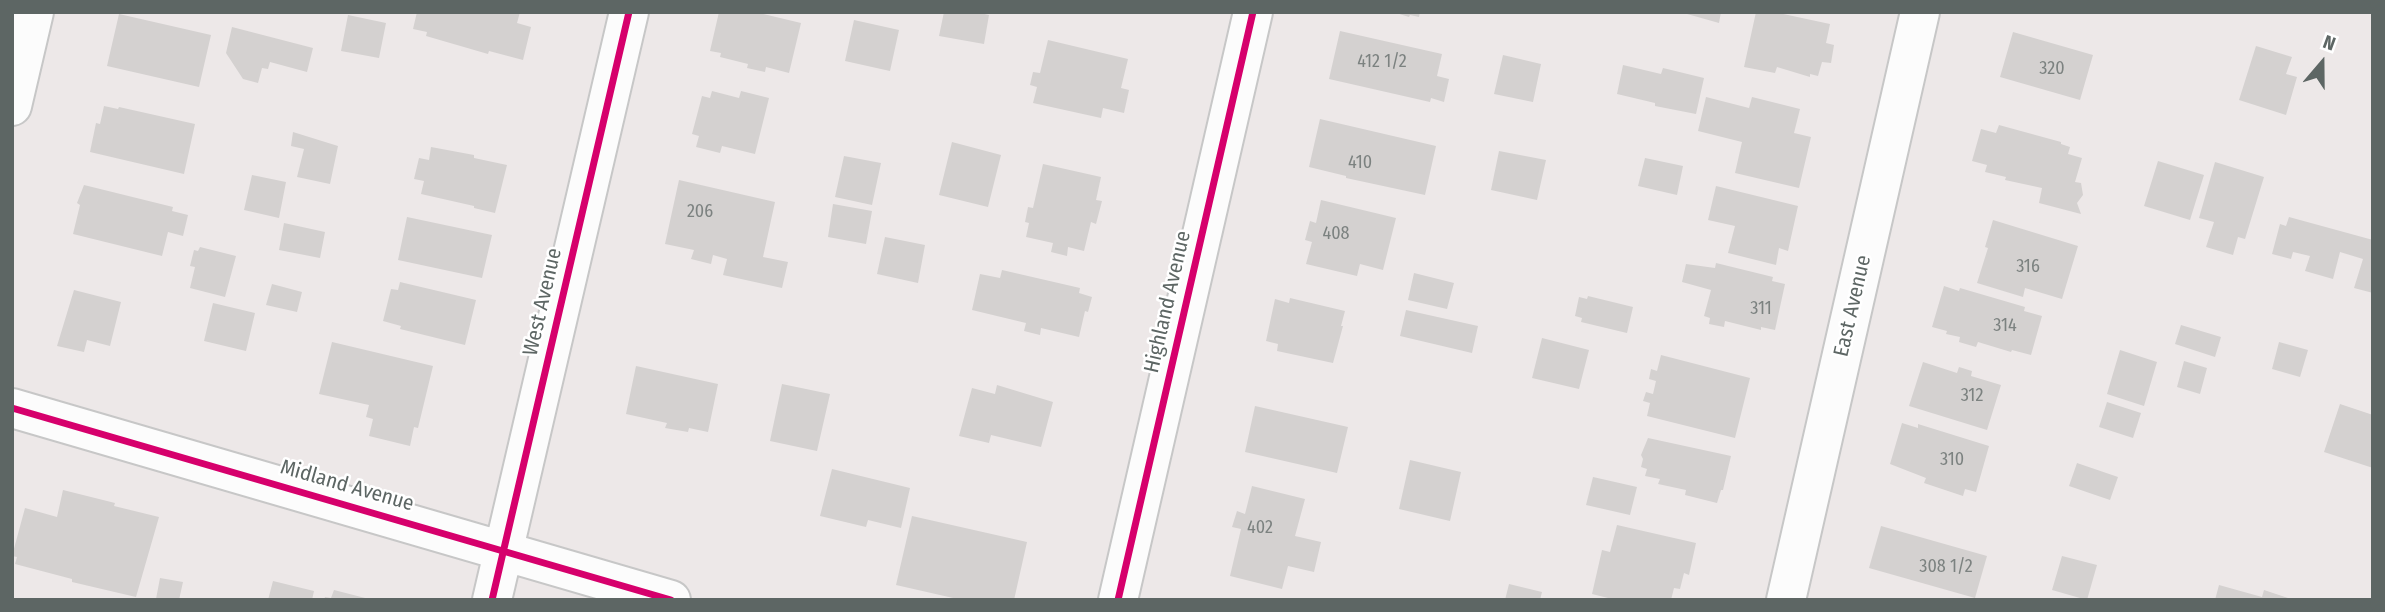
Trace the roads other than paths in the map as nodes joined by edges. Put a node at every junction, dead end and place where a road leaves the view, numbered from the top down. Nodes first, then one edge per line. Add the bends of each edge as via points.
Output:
1 (34, 12) edge
2 (629, 12) edge
3 (1252, 12) edge
4 (1920, 12) edge
5 (12, 106) edge
6 (12, 408) edge
7 (504, 550) junction
8 (492, 600) edge
9 (671, 600) edge
10 (1118, 600) edge
11 (1786, 600) edge

1 - 5 street
2 - 7 street, West Avenue
3 - 10 street, Highland Avenue
4 - 11 street, East Avenue
6 - 7 street, Midland Avenue
7 - 8 street, West Avenue
7 - 9 street, Midland Avenue

